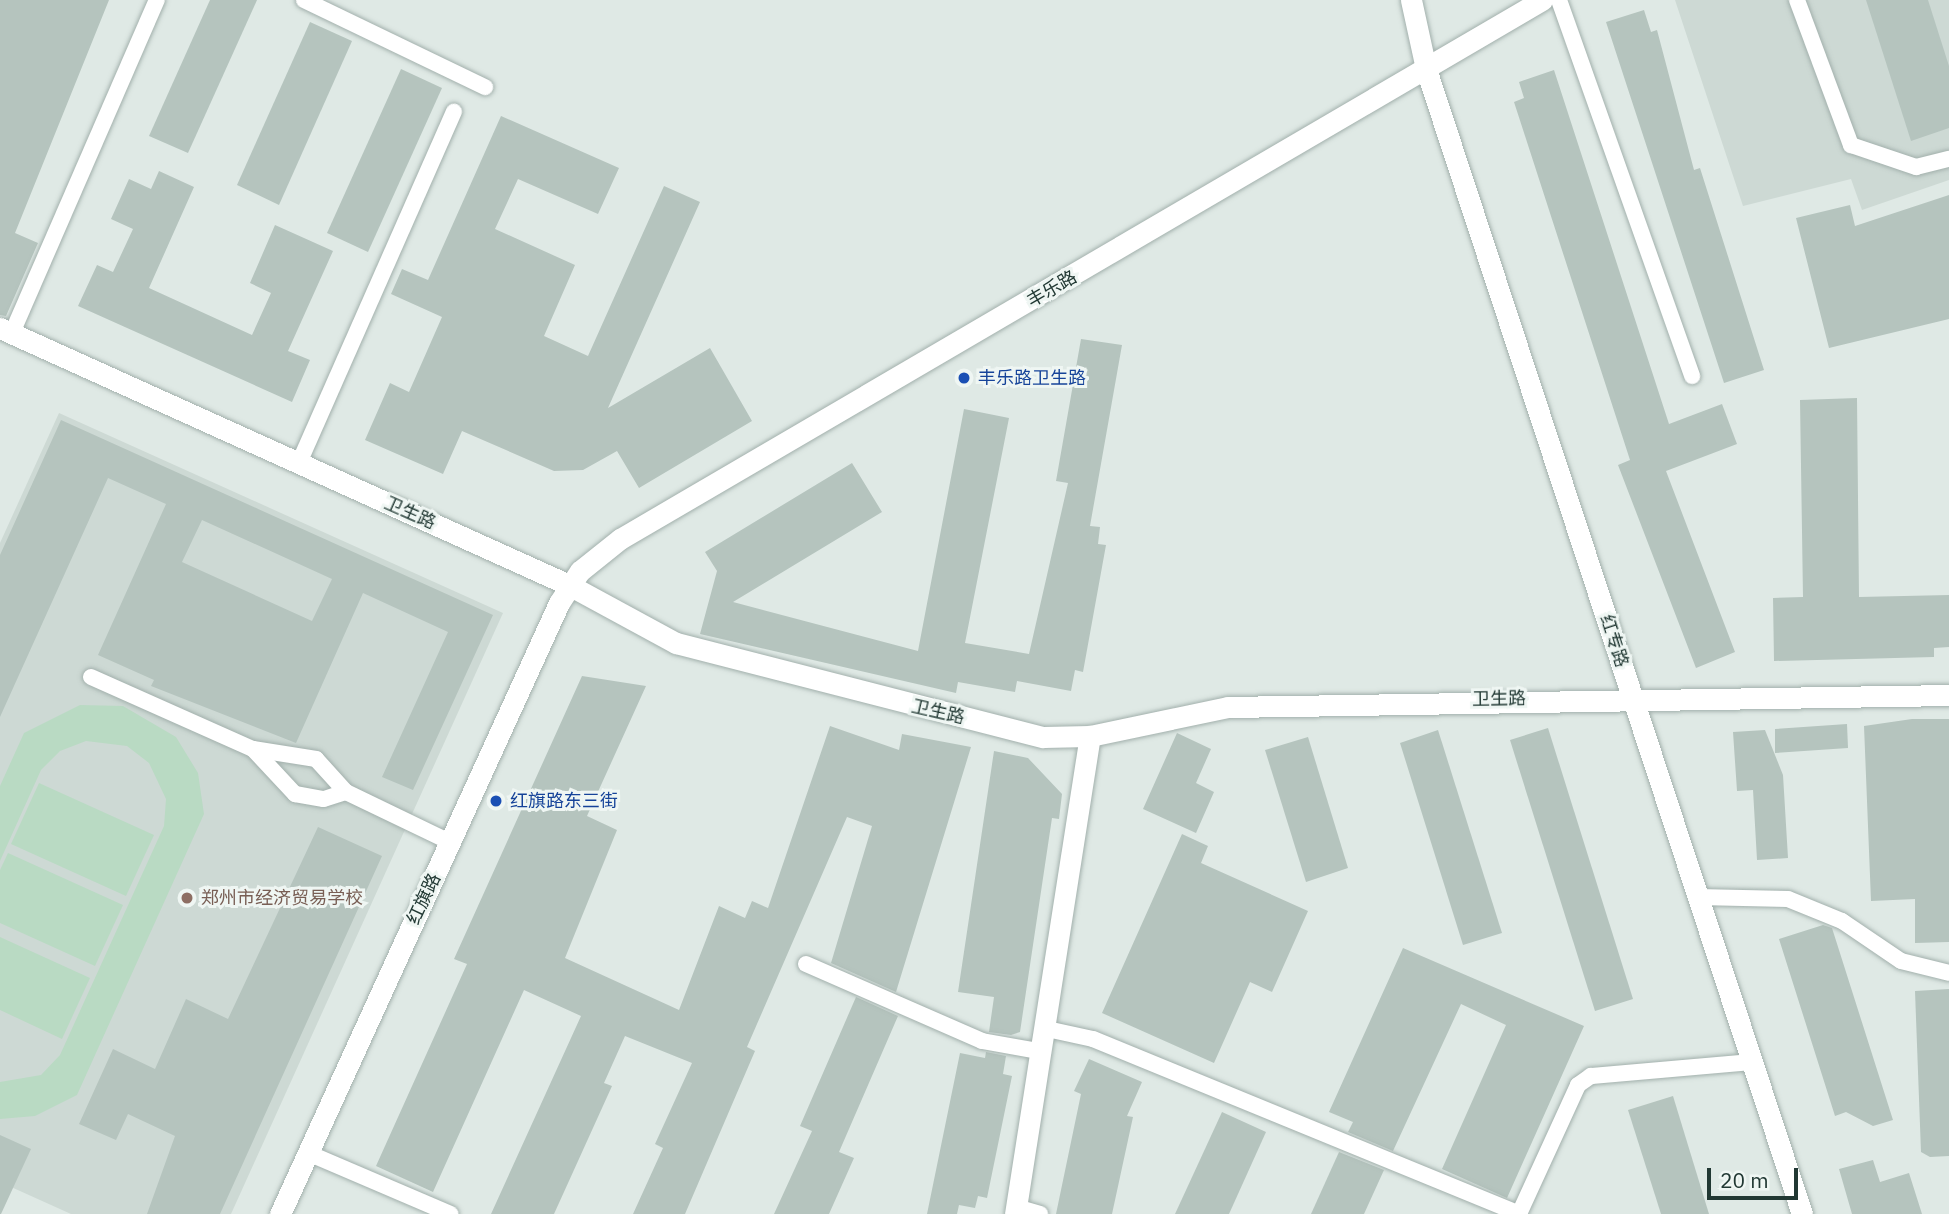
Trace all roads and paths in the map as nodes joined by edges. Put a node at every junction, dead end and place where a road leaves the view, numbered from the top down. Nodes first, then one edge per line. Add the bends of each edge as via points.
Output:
1 (157, 0) edge
2 (304, 0) edge
3 (1411, 0) edge
4 (1542, 0) edge
5 (1559, 0) edge
6 (1797, 0) edge
7 (1426, 69) junction
8 (485, 87) dead end
9 (454, 112) dead end
10 (1949, 159) edge
11 (6, 330) edge
12 (1692, 376) dead end
13 (299, 463) junction
14 (569, 585) junction
15 (91, 677) dead end
16 (1949, 695) edge
17 (1633, 698) junction
18 (1090, 736) junction
19 (253, 750) junction
20 (346, 792) junction
21 (450, 842) junction
22 (1698, 897) junction
23 (806, 964) dead end
24 (1949, 973) edge
25 (1047, 1029) junction
26 (1043, 1052) junction
27 (1752, 1062) junction
28 (308, 1153) junction
29 (1016, 1210) edge
30 (280, 1214) edge
31 (450, 1214) edge
32 (1040, 1214) edge
33 (1802, 1214) edge

1 - 11 lane
2 - 8 lane
3 - 7 street, 红专路
4 - 7 street, 丰乐路
5 - 12 lane
6 - 10 lane via 1851,145 1916,167
7 - 14 street, 丰乐路 via 620,539
7 - 17 street, 红专路
9 - 13 lane
11 - 13 street, 卫生路
13 - 14 street, 卫生路
14 - 18 street, 卫生路 via 648,631 765,670 1043,737
14 - 21 street, 红旗路
15 - 19 lane
16 - 17 street, 卫生路
17 - 18 street, 卫生路 via 1228,707
17 - 22 street, 红专路
18 - 25 street
19 - 20 lane via 316,759
19 - 20 lane via 295,794 324,799
20 - 21 lane
21 - 28 street, 红旗路
22 - 24 lane via 1788,899 1842,921 1901,961
22 - 27 street, 红专路
23 - 26 lane via 982,1041
25 - 26 street
25 - 27 lane via 1093,1039 1519,1214 1578,1085 1591,1076
26 - 29 street
27 - 33 street, 红专路
28 - 30 street, 红旗路
28 - 31 lane
29 - 32 lane

